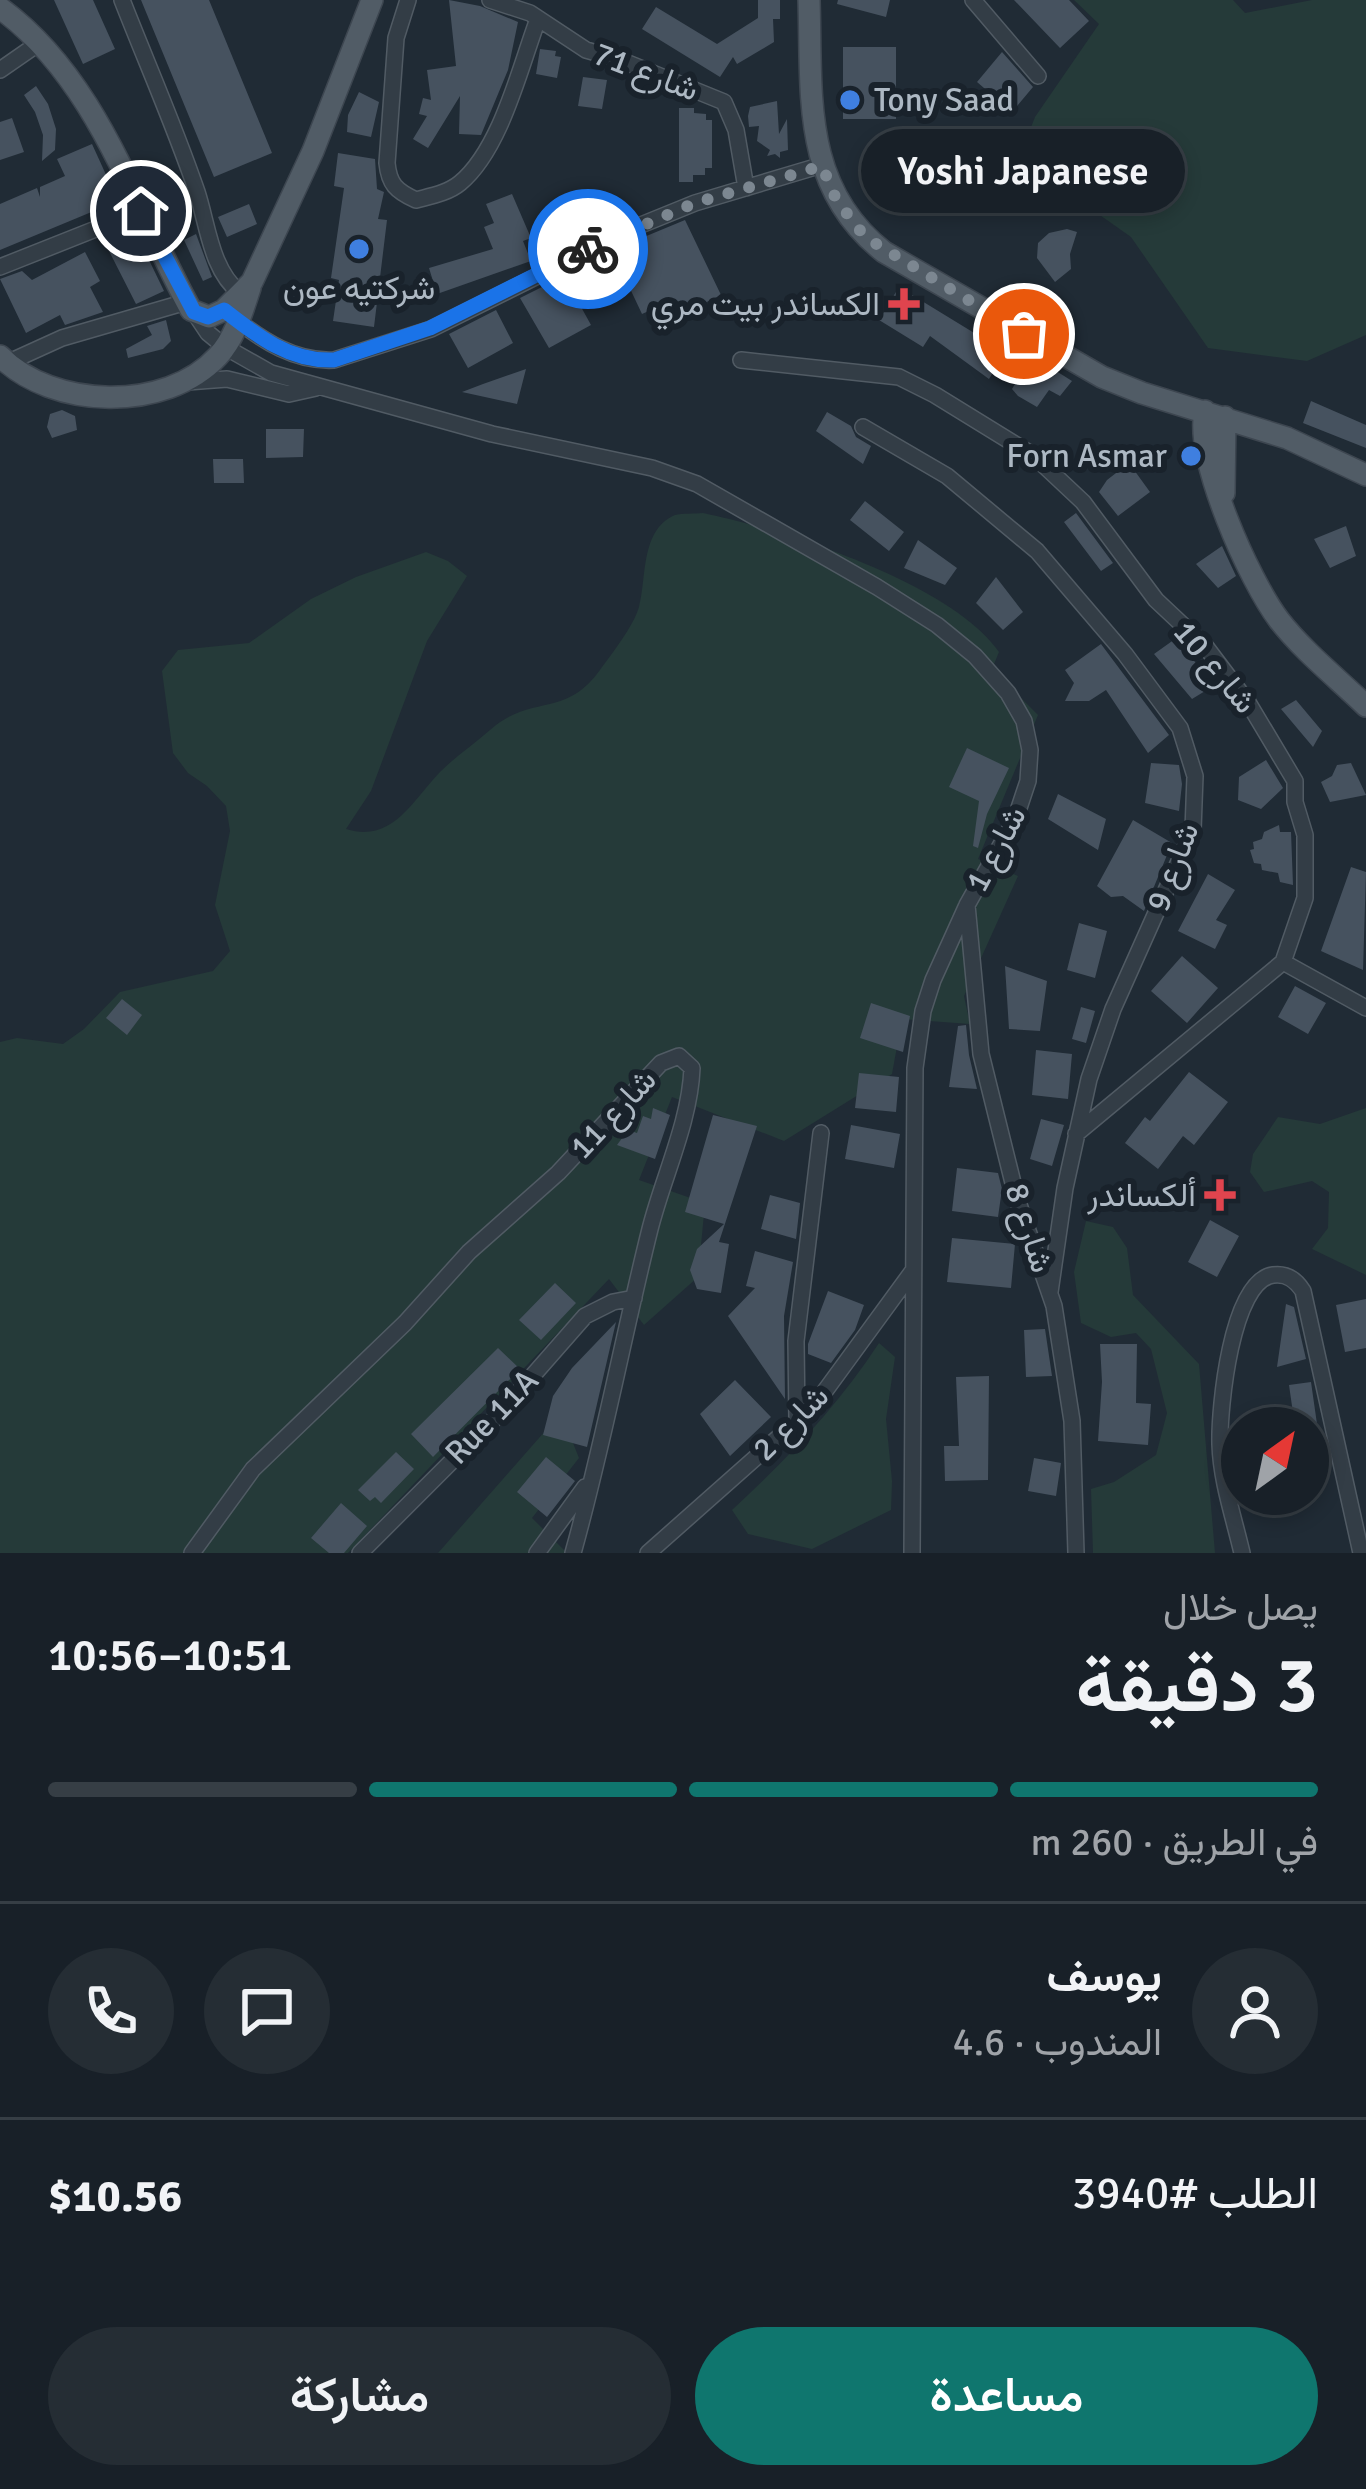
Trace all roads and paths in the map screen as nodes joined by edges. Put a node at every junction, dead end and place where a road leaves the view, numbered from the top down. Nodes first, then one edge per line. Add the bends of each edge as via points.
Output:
1 (122, 0) edge
2 (372, 0) edge
3 (408, 0) edge
4 (490, 0) edge
5 (809, 0) edge
6 (973, 0) edge
7 (0, 8) edge
8 (538, 19) junction
9 (39, 43) junction
10 (0, 70) edge
11 (1038, 76) dead end
12 (822, 166) junction
13 (746, 188) junction
14 (141, 211) junction
15 (0, 267) edge
16 (239, 302) junction
17 (190, 307) junction
18 (225, 347) junction
19 (3, 359) edge
20 (741, 360) dead end
21 (177, 382) junction
22 (319, 387) junction
23 (1214, 420) junction
24 (863, 427) dead end
25 (1366, 475) edge
26 (1366, 706) edge
27 (967, 905) junction
28 (1283, 962) junction
29 (1366, 1008) edge
30 (821, 1133) dead end
31 (1076, 1134) junction
32 (912, 1272) junction
33 (1050, 1292) junction
34 (634, 1298) junction
35 (797, 1421) junction
36 (590, 1480) junction
37 (192, 1553) edge
38 (360, 1553) edge
39 (537, 1553) edge
40 (573, 1553) edge
41 (648, 1553) edge
42 (911, 1553) edge
43 (1076, 1553) edge
44 (1242, 1553) edge
45 (1361, 1553) edge

1 - 16 street
2 - 16 main road via 314,151
3 - 8 street via 396,38 387,163 396,189 416,200 460,183 473,167 505,111
4 - 8 street, شارع 71
5 - 12 main road
6 - 11 street
7 - 9 main road
8 - 13 street, شارع 71 via 586,50 724,103
9 - 10 street
9 - 14 main road via 92,109
12 - 13 street
12 - 23 main road via 850,220 884,252 1165,410
13 - 16 street via 636,227 430,328 334,360 283,351
14 - 15 street
14 - 17 main road
16 - 17 main road via 208,317
16 - 18 main road
17 - 18 street
17 - 19 street
18 - 21 main road
18 - 22 street
19 - 21 main road via 41,385 79,395
20 - 28 street, شارع 10 via 899,377 1034,456 1083,502 1156,600 1206,647 1294,781 1305,898
21 - 22 street via 227,379 289,394
22 - 27 street, شارع 1 via 685,480 938,626 1008,693 1029,736 1025,796
23 - 25 main road
23 - 26 main road via 1224,506 1278,618
24 - 31 street, شارع 9 via 947,476 1037,551 1180,728 1195,776 1192,830 1101,1040
27 - 32 street, شارع 1 via 923,1011
27 - 33 street, شارع 8 via 986,1075
28 - 29 street
28 - 31 street
30 - 35 street via 796,1341
31 - 33 street, شارع 9
32 - 35 street, شارع 2
32 - 42 street, شارع 1
33 - 43 street, شارع 8 via 1072,1420
34 - 36 street, شارع 11
34 - 37 street, شارع 11 via 692,1076 679,1056 661,1063 265,1457
34 - 38 street, Rue 11A via 585,1316
35 - 41 street, شارع 2
36 - 39 street
36 - 40 street, شارع 11
44 - 45 street via 1220,1446 1228,1358 1251,1291 1266,1276 1286,1275 1303,1291 1314,1327

